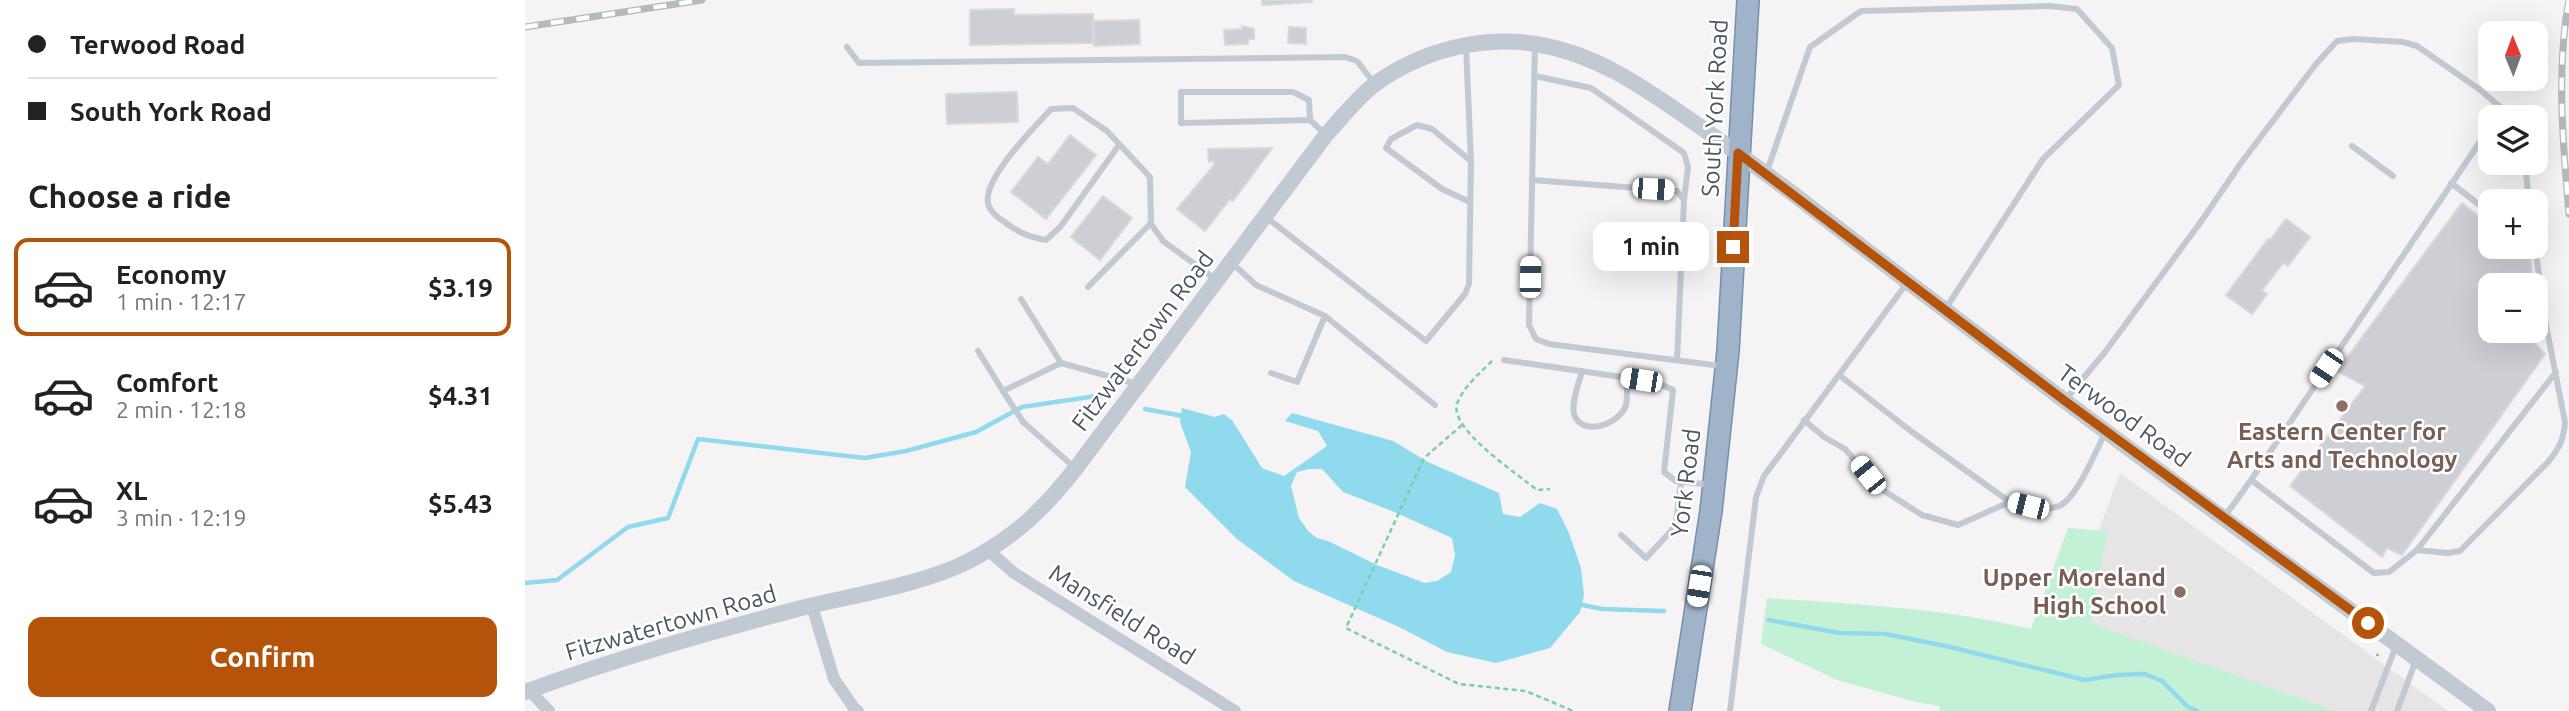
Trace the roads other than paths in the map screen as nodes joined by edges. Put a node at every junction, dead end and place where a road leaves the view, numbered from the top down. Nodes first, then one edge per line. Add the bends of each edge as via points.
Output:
1 (1748, 0) edge
2 (1466, 44) junction
3 (1535, 44) junction
4 (847, 47) dead end
5 (1535, 76) junction
6 (1375, 84) junction
7 (2500, 105) edge
8 (1310, 120) junction
9 (1326, 135) junction
10 (2478, 144) edge
11 (1119, 145) junction
12 (2352, 146) dead end
13 (1738, 153) junction
14 (1471, 161) junction
15 (1766, 174) junction
16 (2392, 176) dead end
17 (1532, 180) junction
18 (2451, 183) junction
19 (1684, 200) junction
20 (1471, 202) junction
21 (2478, 204) edge
22 (1265, 217) junction
23 (1151, 223) junction
24 (2537, 259) edge
25 (1231, 262) junction
26 (1217, 281) junction
27 (1908, 282) junction
28 (1088, 287) dead end
29 (1021, 299) dead end
30 (1730, 302) joint
31 (1945, 309) junction
32 (1325, 316) junction
33 (978, 351) dead end
34 (1504, 360) road end
35 (1677, 360) junction
36 (1061, 363) junction
37 (1726, 366) junction
38 (1582, 371) junction
39 (2556, 372) junction
40 (1271, 373) dead end
41 (1839, 375) junction
42 (1627, 378) junction
43 (1139, 385) junction
44 (1005, 394) junction
45 (2065, 401) junction
46 (1435, 405) dead end
47 (1804, 419) junction
48 (2106, 430) junction
49 (1076, 468) junction
50 (2251, 480) junction
51 (1681, 482) junction
52 (1714, 485) junction
53 (2010, 502) junction
54 (2224, 518) junction
55 (1621, 535) dead end
56 (2417, 550) junction
57 (989, 551) junction
58 (812, 606) junction
59 (2397, 644) junction
60 (2417, 659) junction
61 (527, 691) edge
62 (549, 711) edge
63 (858, 711) edge
64 (1235, 711) edge
65 (1680, 711) edge
66 (1730, 711) edge
67 (2371, 711) edge
68 (2397, 711) edge
69 (2488, 711) edge

1 - 13 highway, South York Road
2 - 3 street, Fitzwatertown Road via 1501,40
2 - 6 street, Fitzwatertown Road via 1412,63
2 - 14 lane
3 - 5 lane
3 - 13 street, Fitzwatertown Road via 1569,51 1623,74
4 - 6 lane via 859,63 1345,57 1357,61
5 - 17 lane
5 - 19 lane via 1591,89 1684,153 1688,167
6 - 9 street, Fitzwatertown Road
7 - 45 lane via 2417,46 2337,41
8 - 8 lane via 1181,123 1181,92 1293,92 1309,100
8 - 9 lane
9 - 22 street, Fitzwatertown Road
10 - 18 lane
11 - 11 lane via 1073,108 1051,109 992,183 987,200 991,212 1027,236 1046,240
11 - 23 lane via 1150,177
12 - 16 lane
13 - 15 street, Terwood Road
13 - 30 highway, South York Road
14 - 20 lane
14 - 20 lane via 1431,129 1417,125 1391,139 1386,148 1442,189
15 - 27 street, Terwood Road
15 - 31 lane via 1810,47 1861,11 2077,9 2112,48 2119,85 2043,159
17 - 19 lane via 1677,191
17 - 35 lane via 1529,325 1536,339
18 - 21 lane
18 - 50 lane
19 - 35 lane
20 - 22 lane via 1469,284 1426,341
22 - 25 street, Fitzwatertown Road
23 - 26 lane via 1163,241
23 - 28 lane
24 - 39 lane
25 - 26 street, Fitzwatertown Road
25 - 32 lane via 1256,285
26 - 43 street, Fitzwatertown Road
27 - 31 street, Terwood Road
27 - 41 lane
29 - 36 lane
30 - 37 highway, York Road
31 - 45 street, Terwood Road
32 - 40 lane via 1297,382
32 - 46 lane
33 - 44 lane
34 - 38 lane
35 - 37 lane
36 - 43 lane
36 - 44 lane
37 - 52 highway, York Road
38 - 42 lane
38 - 42 lane via 1574,414 1580,423 1591,426 1605,426 1618,419 1626,405
39 - 56 lane
39 - 56 lane via 2565,422 2560,447 2460,551
41 - 47 lane
41 - 53 lane
42 - 51 lane via 1673,390 1664,472
43 - 49 street, Fitzwatertown Road
44 - 49 lane via 1023,422
45 - 48 street, Terwood Road
47 - 53 lane via 1845,449 1878,487 1922,515 1958,525
47 - 66 lane via 1764,476 1756,497
48 - 53 lane via 2062,505 2050,508
48 - 54 street, Terwood Road
49 - 57 street, Fitzwatertown Road via 1033,518
50 - 54 lane
50 - 56 lane via 2374,573 2389,572
51 - 52 lane
51 - 55 lane via 1676,522 1646,558
52 - 65 highway, York Road
54 - 59 street, Terwood Road
57 - 58 street, Fitzwatertown Road via 928,577
57 - 64 street, Mansfield Road via 1014,573
58 - 61 street, Fitzwatertown Road via 689,638
58 - 63 street via 835,679
59 - 60 street, Terwood Road
59 - 67 lane
60 - 68 lane
60 - 69 street, Terwood Road
61 - 62 street

